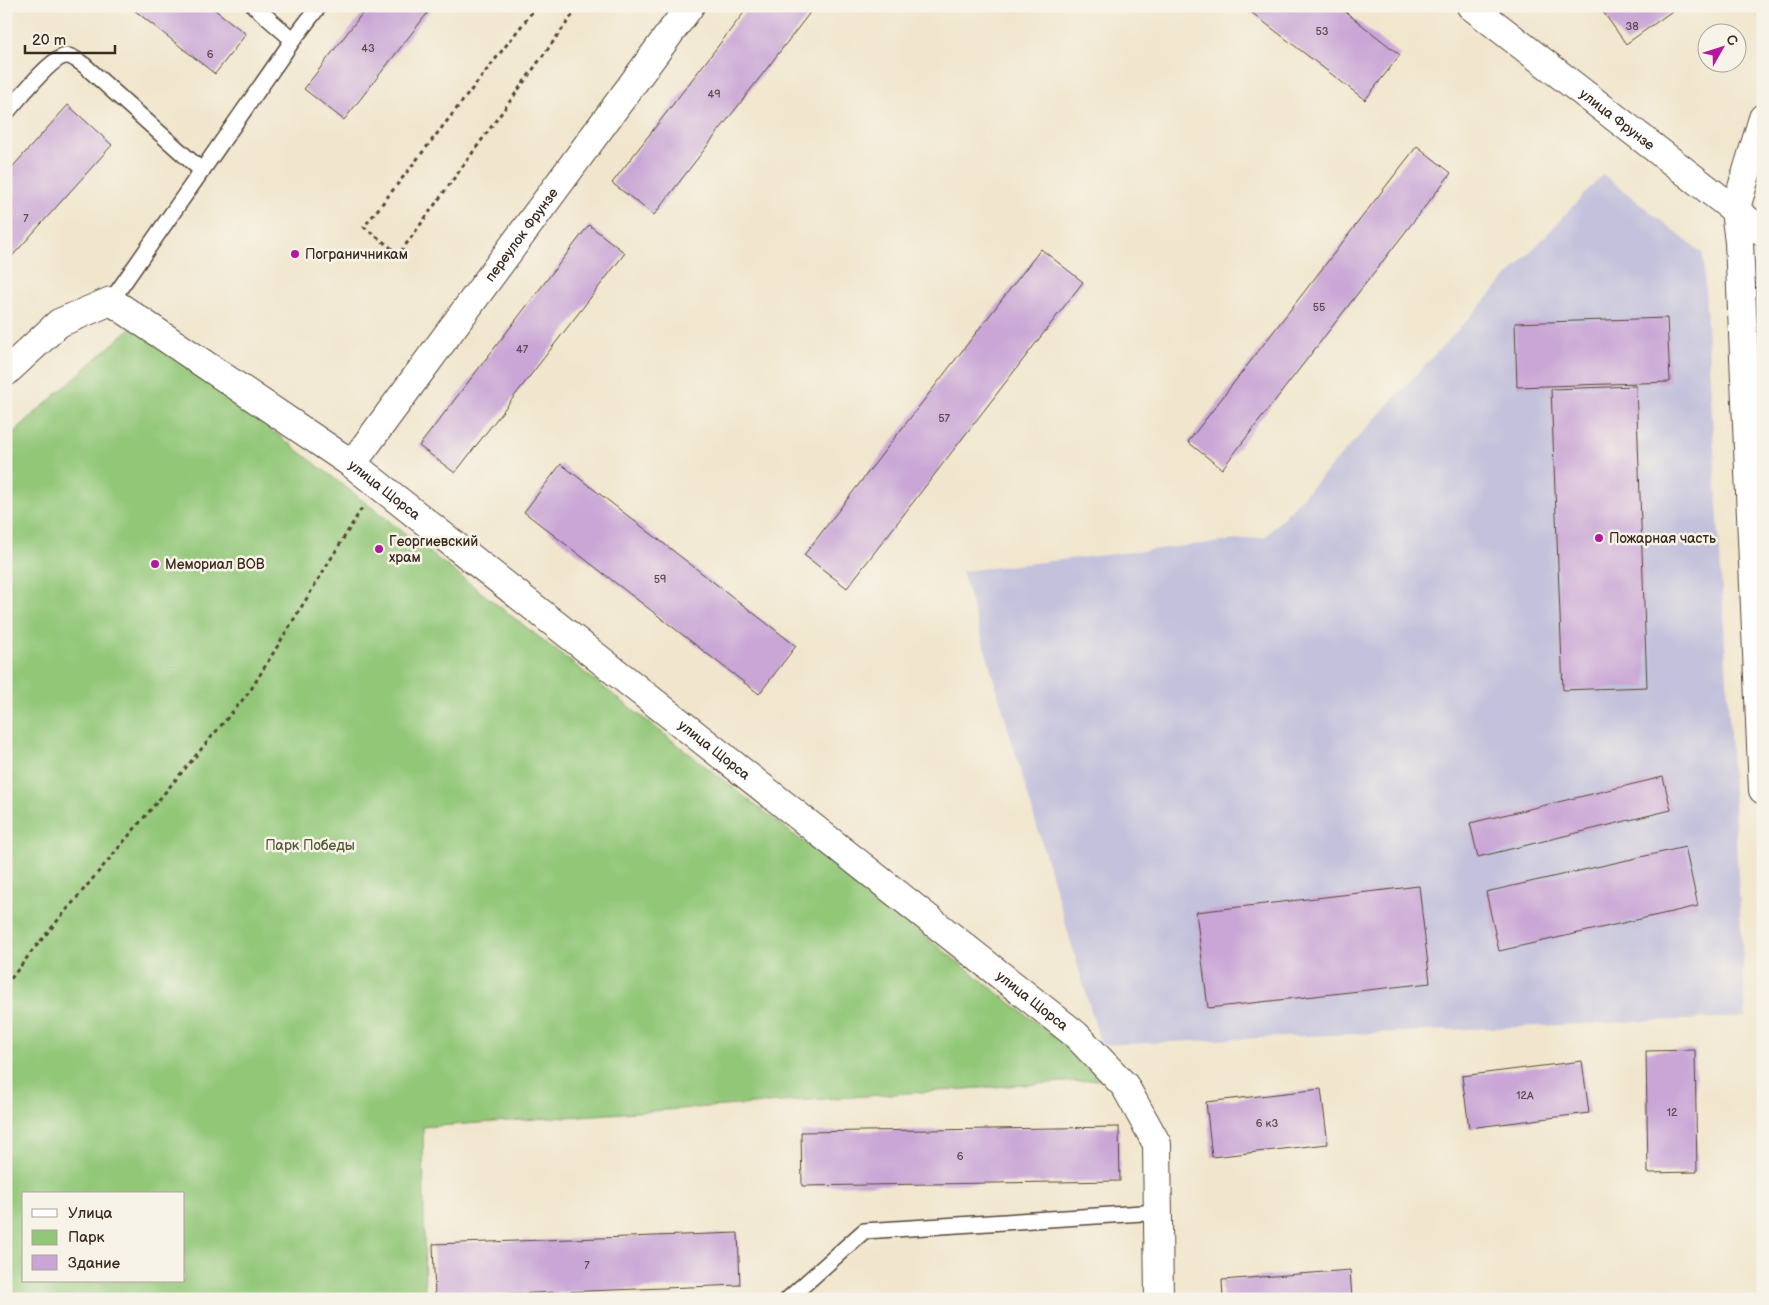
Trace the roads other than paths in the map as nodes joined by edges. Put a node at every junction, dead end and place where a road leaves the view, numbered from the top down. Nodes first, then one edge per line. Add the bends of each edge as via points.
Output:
1 (254, 6) edge
2 (320, 6) edge
3 (690, 6) edge
4 (1471, 6) edge
5 (294, 40) junction
6 (6, 113) edge
7 (1763, 118) edge
8 (202, 171) junction
9 (1735, 211) junction
10 (1763, 232) edge
11 (111, 301) junction
12 (6, 372) edge
13 (352, 464) junction
14 (1763, 790) edge
15 (1158, 1212) junction
16 (788, 1299) edge
17 (1159, 1299) edge

1 - 5 lane
2 - 5 lane
3 - 13 street, переулок Фрунзе
4 - 9 street, улица Фрунзе
5 - 8 lane
6 - 8 lane via 58,57 69,55
7 - 9 street
8 - 11 lane
9 - 10 street, улица Фрунзе
9 - 14 street via 1740,252
11 - 12 street via 59,323
11 - 13 street, улица Щорса
13 - 15 street, улица Щорса via 1075,1034 1125,1086 1157,1144
15 - 16 lane via 864,1231
15 - 17 street, улица Щорса

